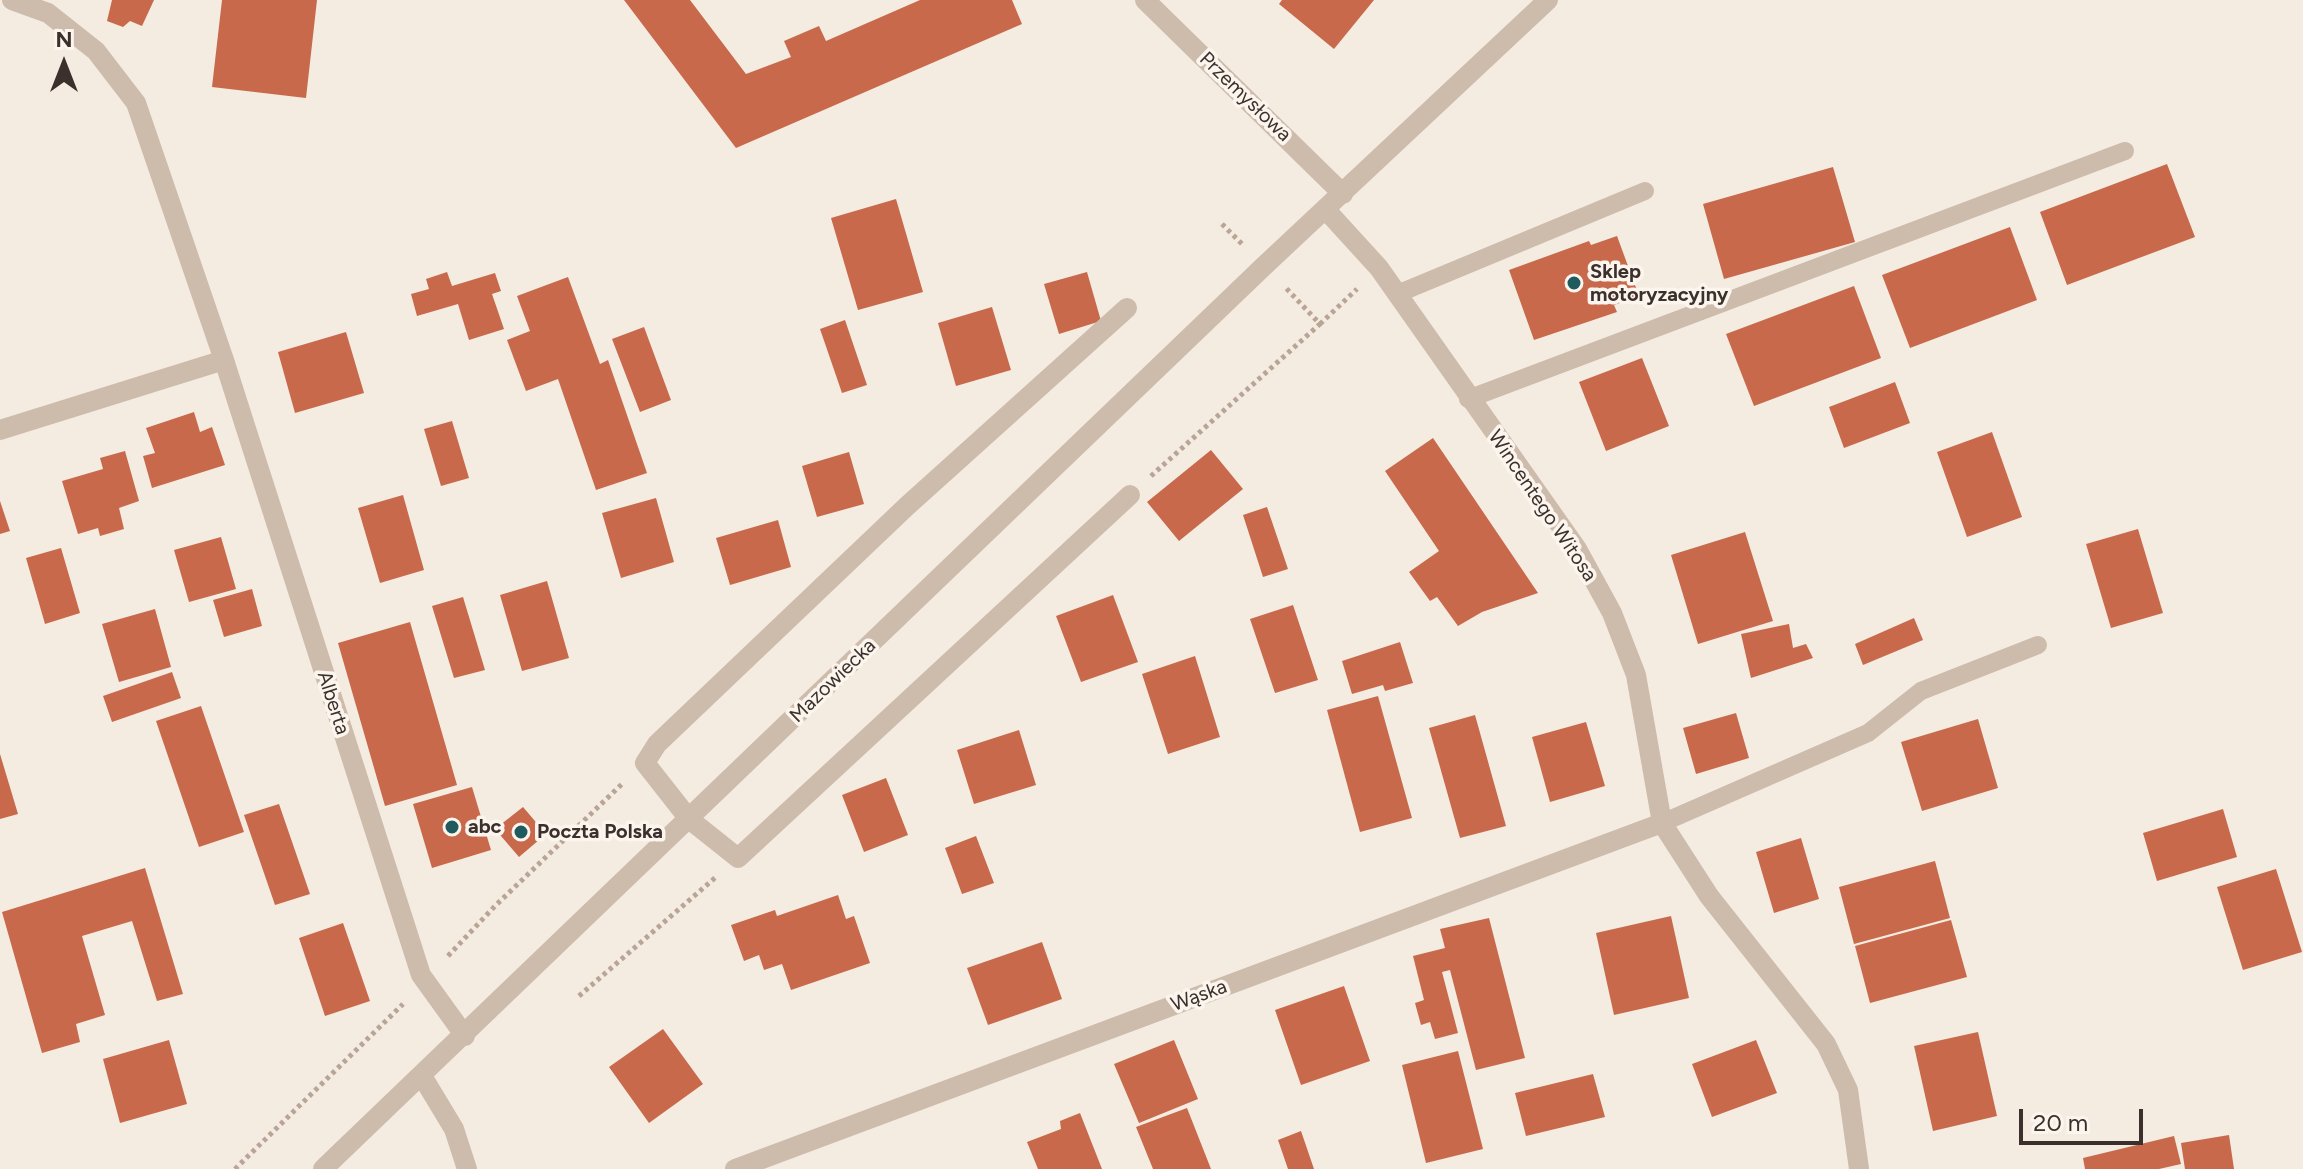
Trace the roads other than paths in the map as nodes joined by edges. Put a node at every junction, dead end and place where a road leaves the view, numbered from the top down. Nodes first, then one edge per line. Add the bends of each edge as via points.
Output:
1 (12, 0) edge
2 (1145, 0) edge
3 (1548, 0) edge
4 (2125, 151) dead end
5 (1645, 191) dead end
6 (1343, 194) junction
7 (1327, 211) junction
8 (1397, 294) junction
9 (1127, 308) dead end
10 (224, 360) junction
11 (1468, 399) junction
12 (0, 430) edge
13 (1130, 495) road end
14 (2038, 645) dead end
15 (689, 819) junction
16 (1662, 823) junction
17 (465, 1036) junction
18 (422, 1076) junction
19 (323, 1169) edge
20 (467, 1169) edge
21 (735, 1169) edge
22 (1859, 1169) edge

1 - 10 street, Alberta via 48,13 96,51 136,103
2 - 6 street, Przemysłowa
3 - 6 street, Mazowiecka
4 - 11 lane
5 - 8 lane
6 - 7 street, Mazowiecka
7 - 8 street, Wincentego Witosa
7 - 15 street, Mazowiecka
8 - 11 street, Wincentego Witosa
9 - 15 street via 907,506 657,744 645,763
10 - 12 street
10 - 17 street, Alberta via 421,975
11 - 16 street, Wincentego Witosa via 1577,549 1612,613 1636,675
13 - 15 street via 738,858
14 - 16 lane via 1921,691 1868,733
15 - 17 street, Mazowiecka
16 - 21 street, Wąska
16 - 22 street, Wincentego Witosa via 1709,896 1826,1044 1848,1090
17 - 18 street, Mazowiecka
18 - 19 street, Mazowiecka
18 - 20 street via 454,1129

